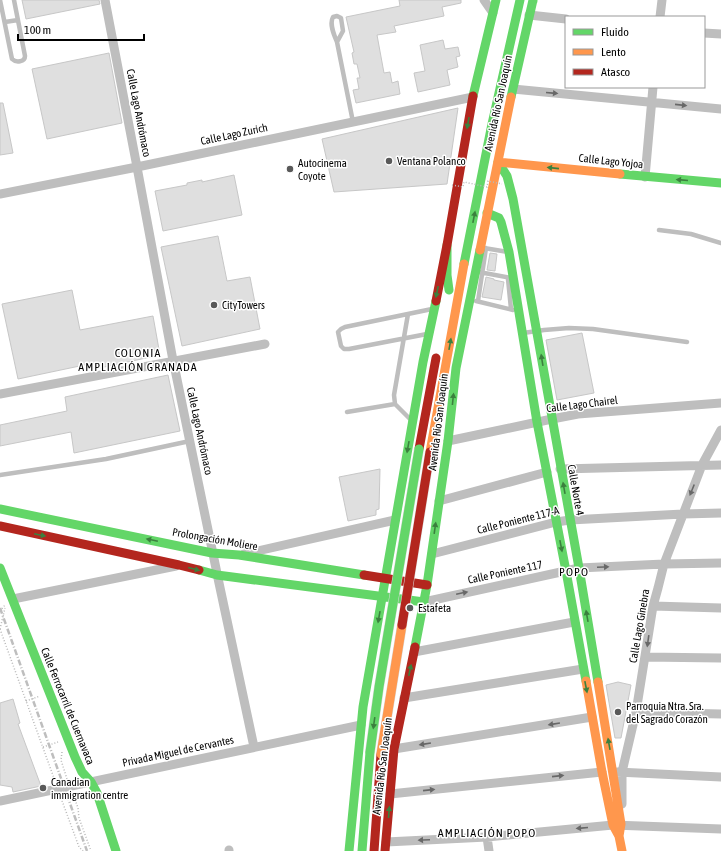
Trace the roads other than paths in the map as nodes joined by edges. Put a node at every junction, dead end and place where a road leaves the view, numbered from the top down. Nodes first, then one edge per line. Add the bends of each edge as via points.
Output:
1 (0, 0) edge
2 (14, 0) edge
3 (105, 0) edge
4 (484, 0) edge
5 (496, 0) edge
6 (520, 0) edge
7 (533, 0) edge
8 (662, 0) edge
9 (493, 13) junction
10 (529, 15) junction
11 (660, 16) edge
12 (565, 19) edge
13 (18, 20) junction
14 (5, 22) junction
15 (705, 33) edge
16 (721, 34) edge
17 (337, 42) junction
18 (653, 88) edge
19 (513, 89) junction
20 (473, 97) junction
21 (652, 102) junction
22 (721, 109) edge
23 (353, 122) junction
24 (498, 162) junction
25 (137, 167) junction
26 (645, 176) junction
27 (721, 183) edge
28 (0, 194) edge
29 (486, 213) junction
30 (659, 230) dead end
31 (721, 243) edge
32 (447, 244) junction
33 (483, 248) junction
34 (456, 253) dead end
35 (505, 254) junction
36 (524, 257) junction
37 (506, 271) dead end
38 (478, 272) junction
39 (510, 278) junction
40 (459, 292) junction
41 (474, 300) junction
42 (434, 308) junction
43 (515, 310) junction
44 (408, 314) junction
45 (537, 331) junction
46 (523, 333) junction
47 (429, 334) junction
48 (404, 338) junction
49 (687, 342) dead end
50 (264, 344) dead end
51 (437, 351) dead end
52 (173, 361) junction
53 (0, 394) edge
54 (721, 402) edge
55 (396, 404) junction
56 (346, 412) dead end
57 (552, 419) junction
58 (412, 421) junction
59 (538, 422) junction
60 (721, 430) edge
61 (190, 441) junction
62 (448, 441) junction
63 (702, 465) junction
64 (721, 465) edge
65 (560, 469) junction
66 (547, 472) junction
67 (0, 475) edge
68 (439, 501) junction
69 (0, 509) edge
70 (721, 513) edge
71 (683, 514) junction
72 (395, 520) junction
73 (570, 520) junction
74 (556, 522) junction
75 (0, 526) edge
76 (212, 552) junction
77 (432, 554) junction
78 (238, 555) junction
79 (721, 563) edge
80 (664, 564) junction
81 (180, 565) junction
82 (0, 568) edge
83 (579, 568) junction
84 (566, 571) junction
85 (217, 575) junction
86 (386, 578) junction
87 (427, 586) junction
88 (383, 596) junction
89 (9, 601) junction
90 (424, 602) junction
91 (653, 606) junction
92 (721, 608) edge
93 (574, 622) junction
94 (414, 652) junction
95 (646, 657) junction
96 (721, 658) edge
97 (583, 669) junction
98 (404, 698) junction
99 (363, 707) junction
100 (636, 712) junction
101 (400, 714) junction
102 (721, 714) edge
103 (592, 718) junction
104 (361, 725) junction
105 (254, 747) junction
106 (394, 749) junction
107 (602, 772) junction
108 (618, 772) junction
109 (721, 777) edge
110 (91, 782) junction
111 (390, 794) junction
112 (0, 801) edge
113 (617, 825) junction
114 (721, 829) edge
115 (487, 836) junction
116 (386, 846) edge
117 (116, 851) edge
118 (349, 851) edge
119 (362, 851) edge
120 (374, 851) edge
121 (489, 851) edge
122 (622, 851) edge

1 - 14 lane
2 - 13 lane
3 - 25 street, Calle Lago Andrómaco
4 - 9 street
5 - 9 main road, Avenida Río San Joaquín
40 -> 6 main road, Avenida Río San Joaquín via 492,124
7 - 10 main road, Avenida Río San Joaquín
8 - 11 street
9 - 20 main road, Avenida Río San Joaquín
10 - 12 street
10 - 19 main road, Avenida Río San Joaquín
13 - 14 lane
13 - 14 lane via 25,59 17,62 12,59
15 - 16 street
17 - 17 lane via 343,31 341,18 337,16 331,20
17 - 23 lane
18 - 21 street
19 -> 21 street
19 - 24 main road, Avenida Río San Joaquín
20 - 23 street, Calle Lago Zurich
20 -> 32 main road, Avenida Río San Joaquín
21 -> 22 street
21 - 26 street
23 - 25 street, Calle Lago Zurich
26 -> 24 main road, Calle Lago Yojoa
24 - 29 main road, Avenida Río San Joaquín
24 - 36 main road, Calle Norte 4 via 510,183
25 - 28 street, Calle Lago Zurich
25 - 52 street, Calle Lago Andrómaco
27 -> 26 main road, Calle Lago Yojoa
29 - 33 main road, Avenida Río San Joaquín
29 - 35 main road via 499,218 503,227
30 - 31 lane via 691,234
32 - 34 main road via 448,294
32 -> 42 main road, Avenida Río San Joaquín
33 - 35 lane
33 - 38 main road, Avenida Río San Joaquín
33 - 40 main road via 473,262
35 - 36 lane
35 - 39 main road
36 - 45 main road, Calle Norte 4
37 - 39 lane
38 - 39 lane
38 - 41 main road, Avenida Río San Joaquín
39 - 43 main road
120 -> 40 main road, Avenida Río San Joaquín, bridge via 381,754
41 - 43 lane
62 -> 41 main road, Avenida Río San Joaquín via 456,368
42 - 44 lane
42 - 47 main road, Avenida Río San Joaquín
43 - 46 main road
44 - 48 lane
44 - 48 lane via 345,327 338,332 341,346 349,350
45 - 46 lane
45 - 49 lane via 592,329
57 -> 45 main road, Calle Norte 4
46 - 59 main road
47 - 48 lane
47 - 58 main road, Avenida Río San Joaquín
48 - 55 lane via 394,395
50 - 52 street
51 -> 119 main road, Avenida Río San Joaquín, bridge via 418,449 379,687 370,752
52 - 53 street
52 - 61 street, Calle Lago Andrómaco
54 - 57 street, Calle Lago Chairel via 578,414
55 - 56 lane
55 - 58 lane
57 - 59 street, Calle Lago Chairel
57 - 65 main road, Calle Norte 4
58 -> 72 main road, Avenida Río San Joaquín
59 - 62 street, Calle Lago Chairel
59 - 66 main road
60 - 63 street, Calle Lago Ginebra
61 - 67 lane via 106,459
61 - 76 street, Calle Lago Andrómaco
62 - 68 main road, Avenida Río San Joaquín
63 - 64 street
63 - 65 street
63 -> 71 street, Calle Lago Ginebra
73 -> 65 main road, Calle Norte 4
66 - 68 street
66 - 74 main road
77 -> 68 main road, Avenida Río San Joaquín
76 -> 69 main road, Prolongación Moliere
70 - 71 street, Calle Poniente 117-A
71 - 73 street, Calle Poniente 117-A
71 - 80 street, Calle Lago Ginebra
72 - 78 street
72 - 86 main road, Avenida Río San Joaquín
73 - 74 street, Calle Poniente 117-A
73 - 83 main road, Calle Norte 4
74 - 77 street, Calle Poniente 117-A
74 -> 84 main road
75 -> 81 main road
76 - 78 main road, Prolongación Moliere
76 - 85 street, Calle Lago Andrómaco
77 - 87 main road, Avenida Río San Joaquín
78 - 86 main road, Prolongación Moliere
79 - 80 street, Calle Poniente 117
83 -> 80 street, Calle Poniente 117
80 - 91 street, Calle Lago Ginebra
81 -> 85 main road
81 - 89 street
82 - 89 main road, Calle Ferrocarril de Cuernavaca
83 - 84 street, Calle Poniente 117
108 -> 83 main road, Calle Norte 4
90 -> 84 street, Calle Poniente 117
84 - 93 main road
85 - 88 main road
85 - 105 street, Calle Lago Andrómaco
86 - 87 main road, Prolongación Moliere
86 - 88 main road, Avenida Río San Joaquín
87 - 90 main road, Avenida Río San Joaquín
88 - 90 main road
88 -> 99 main road, Avenida Río San Joaquín
89 - 110 main road, Calle Ferrocarril de Cuernavaca via 40,669 75,757 82,772
90 - 94 main road, Avenida Río San Joaquín
91 - 92 street
91 -> 95 street, Calle Lago Ginebra
93 - 94 street
93 - 97 main road
98 -> 94 main road, Avenida Río San Joaquín
95 - 96 street
95 - 100 street, Calle Lago Ginebra
97 - 98 street
97 -> 103 main road
98 - 101 main road, Avenida Río San Joaquín
99 - 101 main road via 383,706
99 - 104 main road, Avenida Río San Joaquín
100 - 102 street
100 - 108 street, Calle Lago Ginebra
101 - 106 main road, Avenida Río San Joaquín
103 -> 106 street
103 - 107 main road
104 - 105 street, Privada Miguel de Cervantes
104 - 118 main road, Avenida Río San Joaquín
105 - 110 street, Privada Miguel de Cervantes
106 - 111 main road, Avenida Río San Joaquín
111 -> 107 street
107 - 113 main road
108 - 109 street
108 - 113 main road, Calle Norte 4
110 - 112 street, Privada Miguel de Cervantes
110 - 117 main road, Calle Ferrocarril de Cuernavaca
116 -> 111 main road, Avenida Río San Joaquín
113 - 114 street
113 -> 115 street
113 - 122 main road
115 -> 116 street
115 - 121 street

